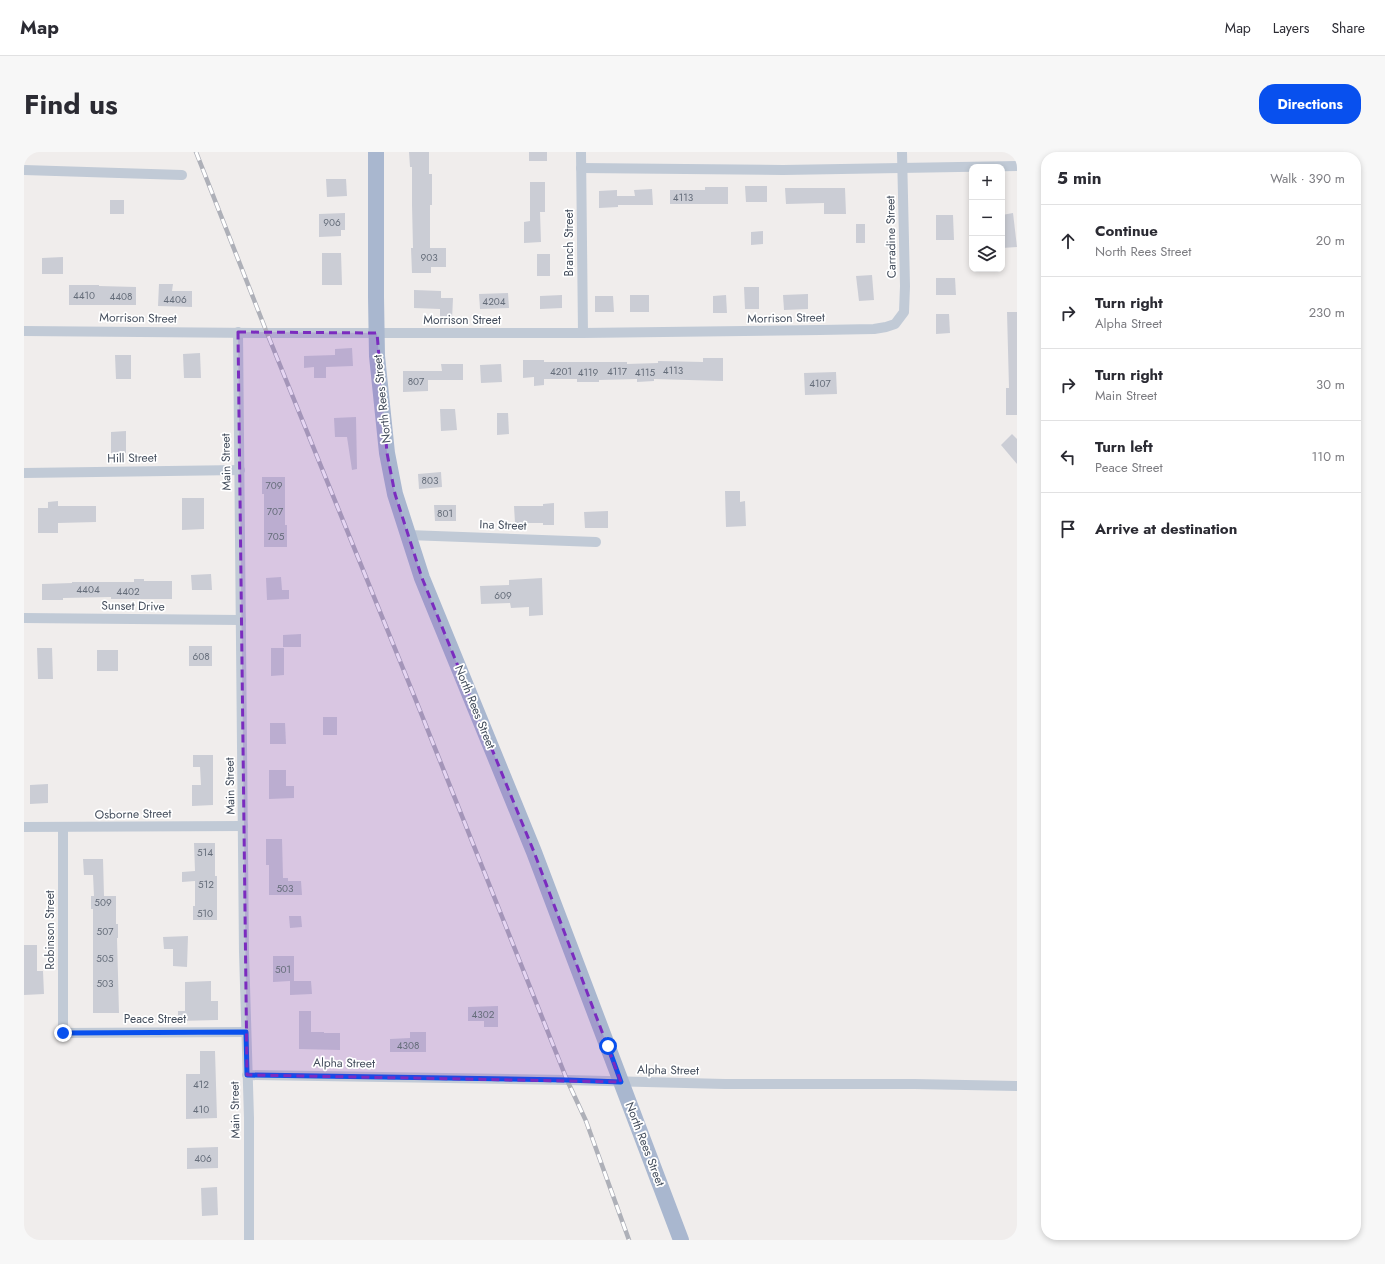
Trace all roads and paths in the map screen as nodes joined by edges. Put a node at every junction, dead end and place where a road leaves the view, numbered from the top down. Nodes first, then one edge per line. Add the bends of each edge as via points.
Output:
1 (376, 152) edge
2 (581, 152) edge
3 (902, 152) edge
4 (1017, 166) edge
5 (581, 168) junction
6 (902, 168) junction
7 (24, 170) edge
8 (182, 175) dead end
9 (898, 320) joint
10 (24, 331) edge
11 (238, 332) junction
12 (377, 333) junction
13 (583, 333) junction
14 (240, 470) junction
15 (24, 473) edge
16 (408, 535) junction
17 (596, 542) dead end
18 (24, 618) edge
19 (241, 620) junction
20 (243, 826) junction
21 (24, 828) edge
22 (63, 828) junction
23 (246, 1032) junction
24 (63, 1033) joint
25 (247, 1075) junction
26 (621, 1082) junction
27 (1017, 1086) edge
28 (249, 1240) edge
29 (681, 1240) edge

1 - 12 main road, North Rees Street
2 - 5 street, Branch Street
3 - 6 street, Carradine Street
4 - 6 street
5 - 6 street
5 - 13 street, Branch Street
6 - 9 street, Carradine Street via 905,286 904,312
7 - 8 street
9 - 13 street, Morrison Street via 895,324 874,329
10 - 11 street, Morrison Street
11 - 12 street, Morrison Street
11 - 14 street, Main Street
12 - 13 street, Morrison Street
12 - 16 main road, North Rees Street via 387,453 395,494
14 - 15 street, Hill Street
14 - 19 street, Main Street
16 - 17 street, Ina Street
16 - 26 main road, North Rees Street via 425,585 534,852
18 - 19 street, Sunset Drive
19 - 20 street, Main Street
20 - 22 street, Osborne Street
20 - 23 street, Main Street
21 - 22 street, Osborne Street
22 - 24 street, Robinson Street
23 - 24 street, Peace Street
23 - 25 street, Main Street
25 - 26 street, Alpha Street
25 - 28 street, Main Street
26 - 27 street, Alpha Street
26 - 29 main road, North Rees Street

